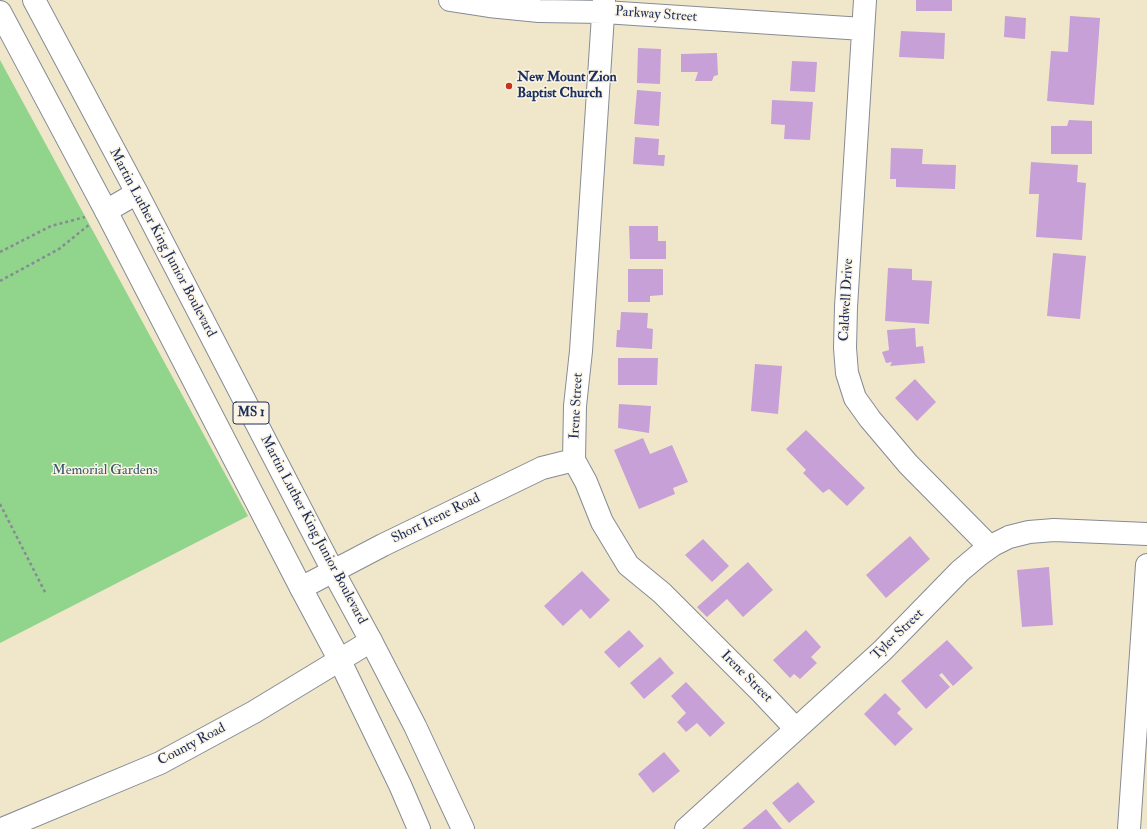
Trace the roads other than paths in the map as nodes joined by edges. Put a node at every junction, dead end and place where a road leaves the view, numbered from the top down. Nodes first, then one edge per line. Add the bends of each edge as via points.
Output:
1 (34, 0) edge
2 (450, 0) edge
3 (865, 0) edge
4 (604, 6) edge
5 (0, 12) edge
6 (863, 29) junction
7 (137, 194) junction
8 (106, 211) junction
9 (574, 460) junction
10 (1147, 534) edge
11 (990, 547) junction
12 (1147, 565) edge
13 (333, 571) junction
14 (301, 588) junction
15 (371, 641) junction
16 (339, 659) junction
17 (795, 728) junction
18 (2, 829) edge
19 (419, 829) edge
20 (463, 829) edge
21 (686, 829) edge
22 (1129, 829) edge

1 - 7 street, Martin Luther King Junior Boulevard / MS 1
2 - 4 street, Parkway Street via 539,11
3 - 6 street, Caldwell Drive
4 - 6 street, Parkway Street
4 - 9 street, Irene Street via 575,406
5 - 8 street, MS 1
6 - 11 street, Caldwell Drive via 846,307 845,348 848,373 855,398 870,419 908,464
7 - 8 street
7 - 13 street, Martin Luther King Junior Boulevard / MS 1
8 - 14 street, MS 1
9 - 13 street, Short Irene Road via 542,468
9 - 17 street, Irene Street via 602,522 628,565 662,593
10 - 11 street, Tyler Street via 1054,530 1029,532 1010,537
11 - 17 street, Tyler Street via 960,571 882,651
12 - 22 street
13 - 14 street, Short Irene Road
13 - 15 street, Martin Luther King Junior Boulevard / MS 1
14 - 16 street, MS 1
15 - 16 street, County Road
15 - 20 street, Martin Luther King Junior Boulevard / MS 1 via 415,726
16 - 18 street, County Road via 254,712 160,763
16 - 19 street, MS 1
17 - 21 street, Tyler Street

